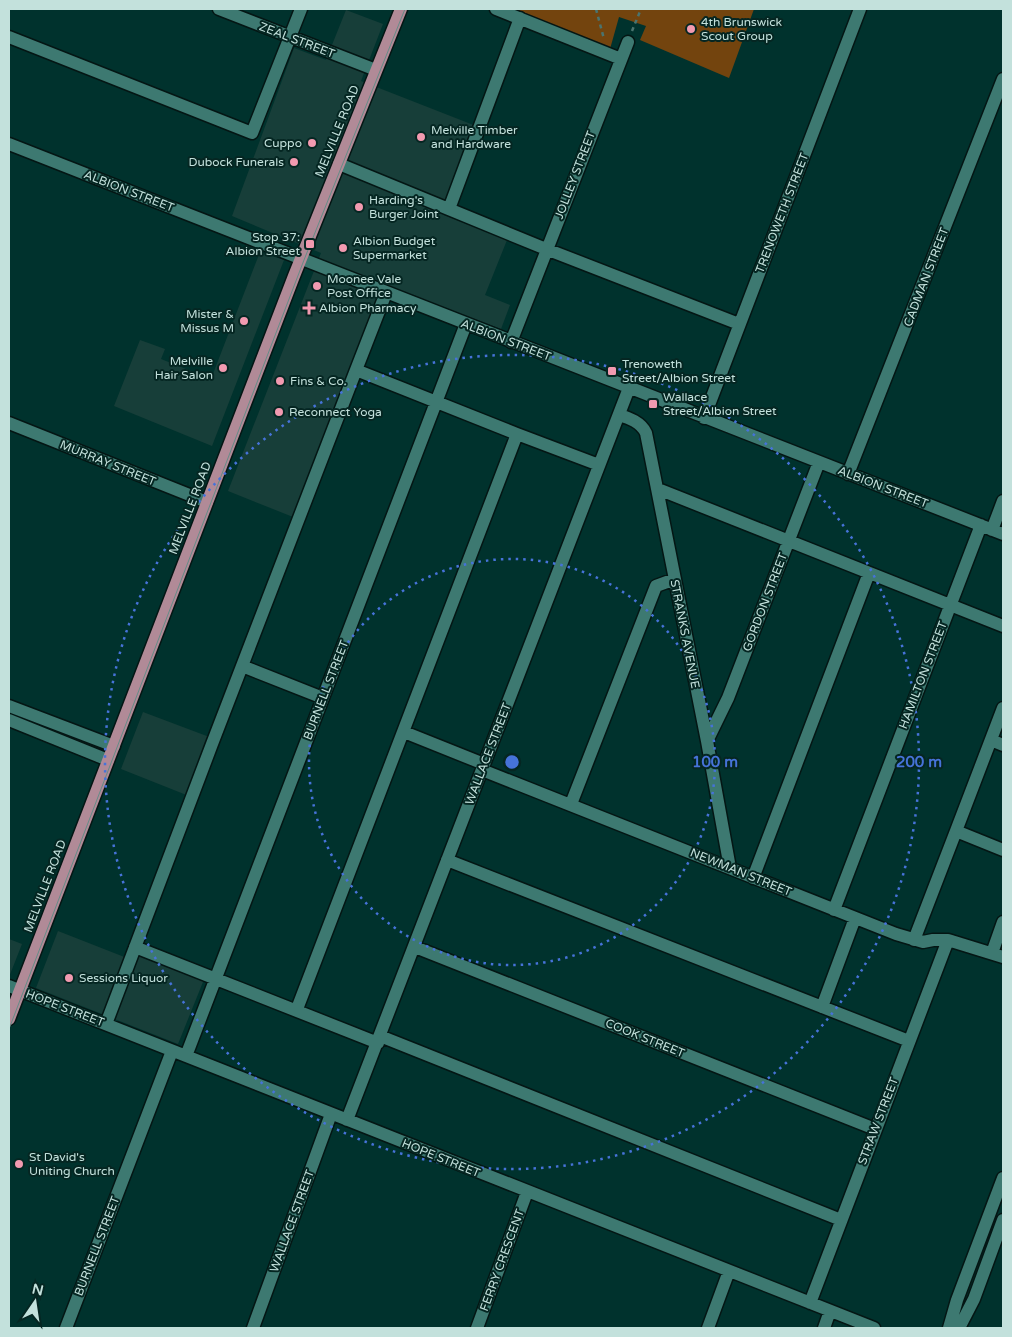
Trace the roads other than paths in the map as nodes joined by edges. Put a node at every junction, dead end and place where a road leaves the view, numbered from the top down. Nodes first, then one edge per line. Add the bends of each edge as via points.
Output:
1 (219, 9) edge
2 (301, 9) edge
3 (401, 9) edge
4 (496, 9) edge
5 (860, 9) edge
6 (520, 18) junction
7 (9, 37) edge
8 (290, 37) junction
9 (628, 42) road end
10 (621, 59) junction
11 (376, 70) junction
12 (1003, 79) edge
13 (9, 144) edge
14 (339, 164) junction
15 (449, 209) junction
16 (546, 249) junction
17 (301, 259) junction
18 (386, 293) junction
19 (466, 324) junction
20 (739, 324) junction
21 (511, 342) junction
22 (356, 370) junction
23 (629, 388) junction
24 (436, 402) junction
25 (619, 415) junction
26 (704, 418) junction
27 (9, 423) edge
28 (517, 434) junction
29 (819, 462) junction
30 (599, 465) junction
31 (848, 474) junction
32 (658, 489) junction
33 (1003, 501) edge
34 (207, 502) junction
35 (992, 530) edge
36 (788, 541) junction
37 (869, 573) junction
38 (675, 579) junction
39 (950, 605) junction
40 (1003, 626) edge
41 (242, 666) junction
42 (323, 698) junction
43 (9, 706) edge
44 (1003, 708) edge
45 (9, 720) edge
46 (404, 732) junction
47 (991, 740) junction
48 (707, 741) junction
49 (1003, 744) edge
50 (114, 746) junction
51 (108, 760) junction
52 (483, 767) junction
53 (571, 804) junction
54 (956, 831) junction
55 (1003, 850) edge
56 (447, 860) junction
57 (730, 868) junction
58 (753, 878) junction
59 (834, 910) junction
60 (855, 918) junction
61 (1003, 922) edge
62 (914, 940) junction
63 (948, 940) junction
64 (136, 946) junction
65 (415, 947) junction
66 (997, 955) edge
67 (217, 979) junction
68 (14, 988) edge
69 (822, 1006) junction
70 (297, 1009) junction
71 (9, 1019) edge
72 (106, 1024) junction
73 (379, 1039) junction
74 (909, 1041) junction
75 (172, 1051) junction
76 (186, 1056) junction
77 (332, 1114) junction
78 (347, 1120) junction
79 (875, 1129) junction
80 (1003, 1178) edge
81 (527, 1192) junction
82 (841, 1220) junction
83 (1003, 1220) edge
84 (729, 1271) junction
85 (810, 1303) junction
86 (830, 1311) junction
87 (66, 1328) edge
88 (253, 1328) edge
89 (478, 1328) edge
90 (708, 1328) edge
91 (824, 1328) edge
92 (874, 1328) edge
93 (949, 1328) edge
94 (959, 1328) edge

1 - 8 street, ZEAL STREET
2 - 8 street
3 - 11 main road, MELVILLE ROAD
4 - 6 street
5 - 20 street, TRENOWETH STREET
6 - 10 street
6 - 15 street
7 - 8 street via 252,133
8 - 11 street, ZEAL STREET
9 - 10 street, JOLLEY STREET
10 - 16 street, JOLLEY STREET
11 - 14 main road, MELVILLE ROAD
12 - 31 street, CADMAN STREET
13 - 17 street, ALBION STREET
14 - 15 street
14 - 17 main road, MELVILLE ROAD
15 - 16 street
16 - 20 street
16 - 21 street, JOLLEY STREET
17 - 18 street, ALBION STREET
17 - 34 main road, MELVILLE ROAD
18 - 19 street, ALBION STREET
18 - 22 street
19 - 21 street, ALBION STREET
19 - 24 street, BURNELL STREET
20 - 26 street, TRENOWETH STREET
21 - 23 street, ALBION STREET
22 - 24 street
22 - 41 street
23 - 25 street, WALLACE STREET
23 - 26 street, ALBION STREET
24 - 28 street
24 - 42 street, BURNELL STREET
25 - 30 street, WALLACE STREET
25 - 32 street, STRANKS AVENUE via 644,429
26 - 29 street, ALBION STREET
27 - 34 street, MURRAY STREET
28 - 30 street
28 - 46 street
29 - 31 street, ALBION STREET
29 - 36 street, GORDON STREET
30 - 52 street, WALLACE STREET
31 - 35 street, ALBION STREET
32 - 36 street
32 - 38 street, STRANKS AVENUE
33 - 35 street, HAMILTON STREET
34 - 50 main road, MELVILLE ROAD
35 - 39 street, HAMILTON STREET
36 - 37 street
36 - 48 street, GORDON STREET via 728,698
37 - 39 street
37 - 58 street
38 - 48 street, STRANKS AVENUE
38 - 53 street via 656,586
39 - 40 street
39 - 59 street, HAMILTON STREET
41 - 42 street
41 - 64 street
42 - 67 street, BURNELL STREET
43 - 50 street
44 - 47 street
45 - 51 street
46 - 52 street, NEWMAN STREET
46 - 70 street
47 - 49 street
47 - 54 street
48 - 57 street, STRANKS AVENUE
50 - 51 main road, MELVILLE ROAD
51 - 68 main road, MELVILLE ROAD
52 - 53 street, NEWMAN STREET
52 - 56 street, WALLACE STREET
53 - 57 street, NEWMAN STREET
54 - 55 street
54 - 62 street
56 - 65 street, WALLACE STREET
56 - 69 street
57 - 58 street, NEWMAN STREET
58 - 59 street, NEWMAN STREET
59 - 60 street, NEWMAN STREET
60 - 62 street, NEWMAN STREET
60 - 69 street
61 - 66 street
62 - 63 street, NEWMAN STREET
63 - 66 street, NEWMAN STREET
63 - 74 street, STRAW STREET
64 - 67 street
64 - 72 street
65 - 73 street, WALLACE STREET
65 - 79 street, COOK STREET
67 - 70 street
67 - 76 street, BURNELL STREET
68 - 71 main road, MELVILLE ROAD
68 - 72 street, HOPE STREET
69 - 74 street
70 - 73 street
72 - 75 street, HOPE STREET
73 - 78 street, WALLACE STREET
73 - 82 street
74 - 79 street, STRAW STREET
75 - 76 street, HOPE STREET
75 - 87 street, BURNELL STREET
76 - 77 street, HOPE STREET
77 - 78 street, HOPE STREET
77 - 88 street, WALLACE STREET
78 - 81 street, HOPE STREET
79 - 82 street, STRAW STREET
80 - 93 street
81 - 84 street, HOPE STREET
81 - 89 street, FERRY CRESCENT
82 - 85 street, STRAW STREET
83 - 94 street via 974,1299
84 - 85 street, HOPE STREET
84 - 90 street
85 - 86 street, HOPE STREET
86 - 91 street
86 - 92 street, HOPE STREET

